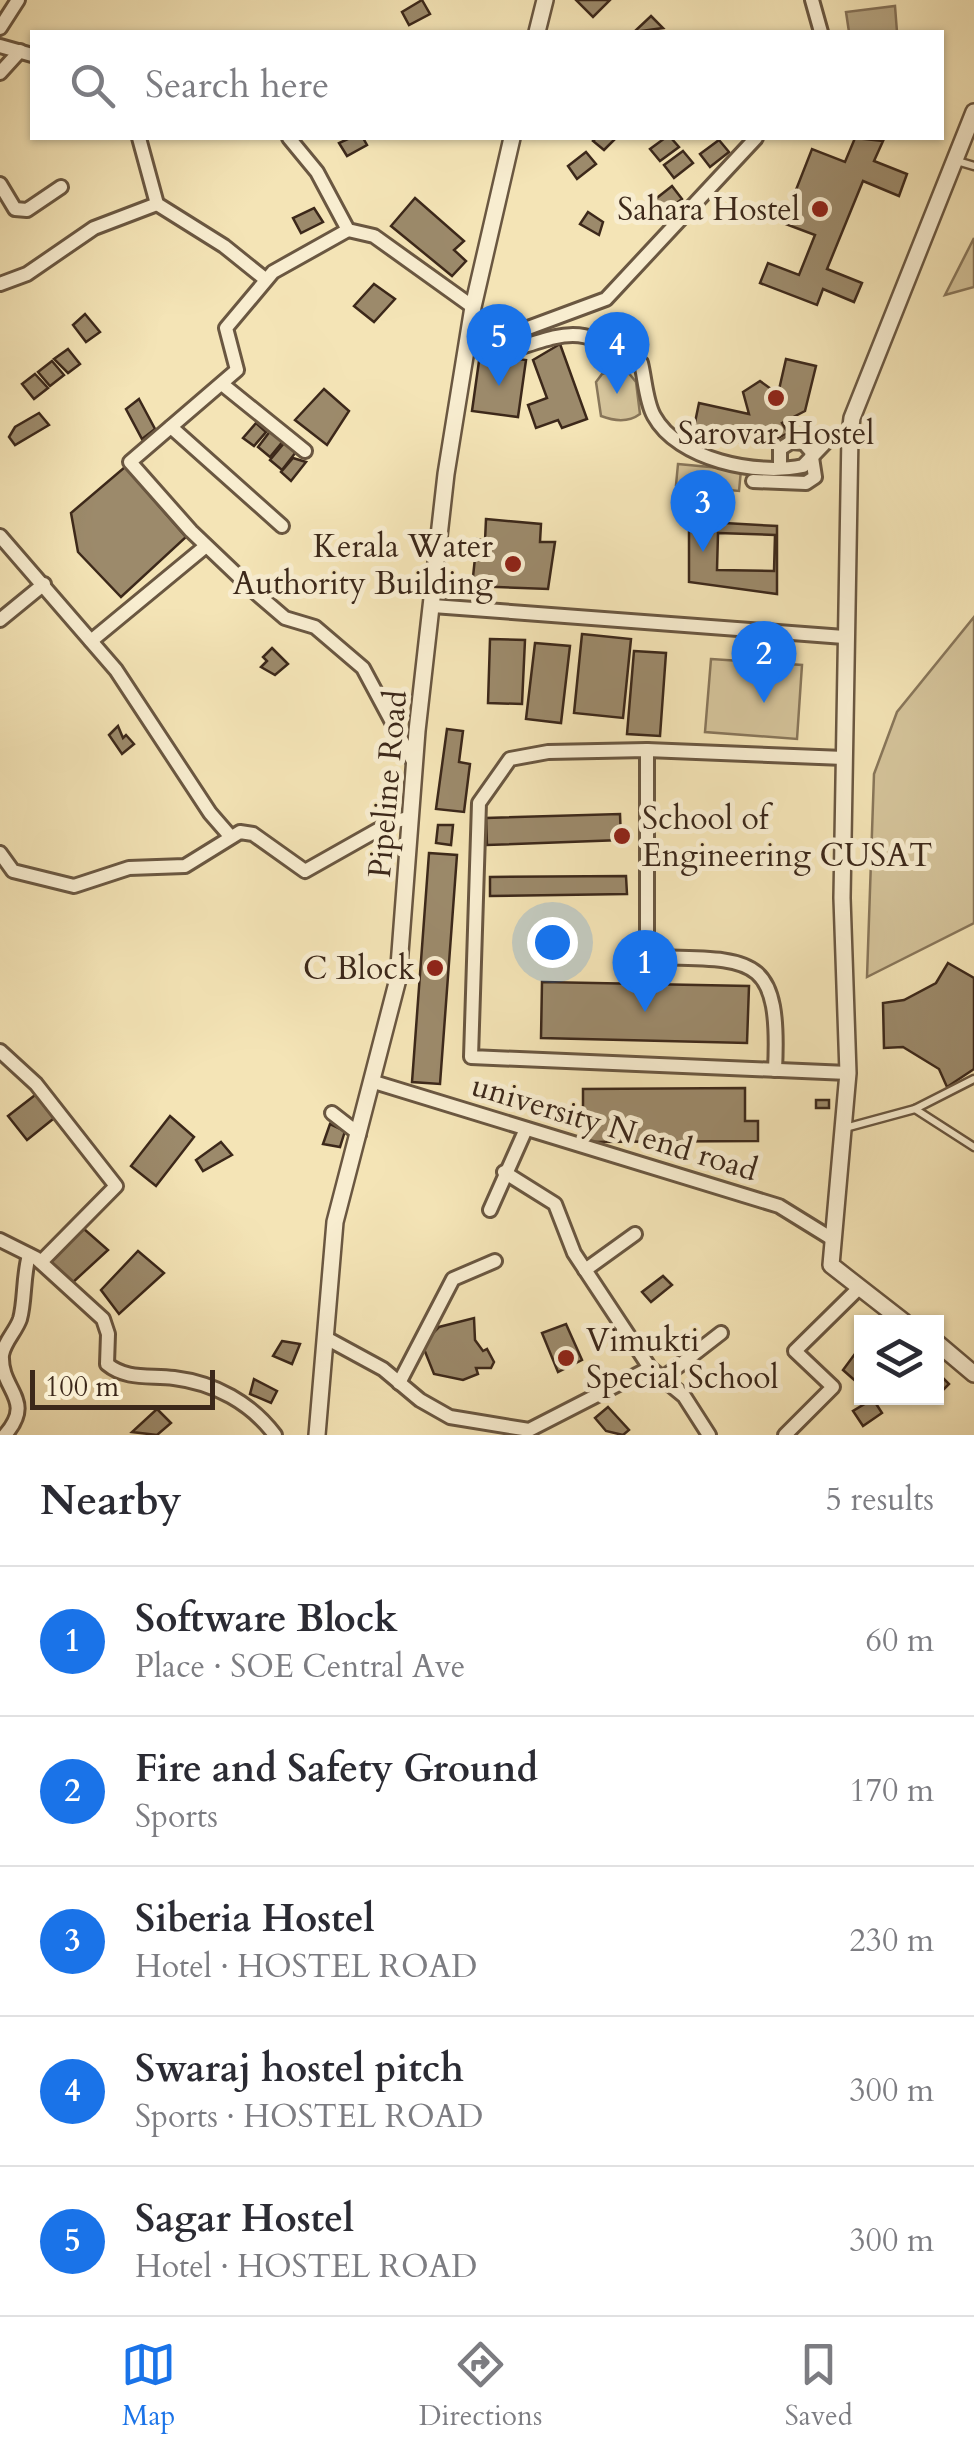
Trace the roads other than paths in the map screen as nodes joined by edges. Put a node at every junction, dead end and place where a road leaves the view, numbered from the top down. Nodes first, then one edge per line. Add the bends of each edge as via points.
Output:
1 (18, 0) edge
2 (545, 0) edge
3 (812, 0) edge
4 (0, 28) edge
5 (538, 30) edge
6 (821, 30) edge
7 (0, 46) edge
8 (26, 53) edge
9 (0, 73) edge
10 (974, 112) edge
11 (141, 140) edge
12 (290, 140) edge
13 (512, 140) edge
14 (754, 140) edge
15 (956, 161) junction
16 (974, 166) edge
17 (0, 184) edge
18 (61, 187) dead end
19 (157, 204) junction
20 (348, 230) junction
21 (265, 280) junction
22 (0, 284) edge
23 (473, 307) junction
24 (466, 352) junction
25 (506, 352) dead end
26 (222, 384) junction
27 (171, 427) junction
28 (850, 434) junction
29 (306, 451) dead end
30 (813, 459) junction
31 (780, 468) junction
32 (753, 481) dead end
33 (282, 526) dead end
34 (0, 536) edge
35 (206, 546) junction
36 (44, 584) junction
37 (432, 606) junction
38 (0, 620) edge
39 (844, 637) junction
40 (92, 641) junction
41 (647, 750) junction
42 (844, 758) junction
43 (415, 765) junction
44 (411, 818) junction
45 (226, 840) junction
46 (0, 853) edge
47 (2, 1057) edge
48 (775, 1070) junction
49 (848, 1073) junction
50 (974, 1079) edge
51 (374, 1082) junction
52 (915, 1109) junction
53 (332, 1114) dead end
54 (844, 1128) junction
55 (526, 1129) junction
56 (359, 1134) junction
57 (974, 1147) edge
58 (504, 1172) junction
59 (490, 1210) dead end
60 (635, 1234) dead end
61 (0, 1240) edge
62 (834, 1240) junction
63 (35, 1259) junction
64 (494, 1261) dead end
65 (584, 1270) junction
66 (858, 1289) junction
67 (894, 1315) edge
68 (721, 1334) dead end
69 (326, 1338) junction
70 (944, 1349) edge
71 (650, 1368) junction
72 (974, 1374) edge
73 (662, 1378) junction
74 (399, 1382) junction
75 (5, 1435) edge
76 (275, 1435) edge
77 (317, 1435) edge
78 (710, 1435) edge
79 (785, 1435) edge

1 - 4 street
2 - 5 street
3 - 6 street
7 - 8 street
8 - 9 street
10 - 15 street
11 - 19 street
12 - 20 street
13 - 23 street, Pipeline Road
14 - 24 street via 606,299
15 - 16 lane
15 - 28 street
17 - 18 street via 15,208 27,210
19 - 21 street
19 - 22 street via 94,228 27,274
20 - 21 street
20 - 23 street via 374,236
21 - 26 street via 226,328 236,370
23 - 24 street, Pipeline Road
24 - 37 street, Pipeline Road
25 - 31 street via 570,332 604,342 641,363 653,415 678,445
26 - 27 street
26 - 29 street
27 - 33 street
27 - 35 street via 130,462
28 - 30 street via 828,440
28 - 39 street
30 - 31 street
30 - 31 street via 804,443 790,442 780,449
30 - 32 street via 814,477 806,483
34 - 36 street
35 - 40 street
35 - 43 street via 285,618 315,626 363,668
36 - 38 street
36 - 40 street
37 - 39 street
37 - 43 street, Pipeline Road
39 - 42 street
40 - 45 street
41 - 42 street
41 - 48 street via 647,957 736,960 758,972 773,993
41 - 48 street via 510,759 479,803 471,1057
42 - 49 street
43 - 44 street, Pipeline Road
44 - 45 street via 305,871 252,834
44 - 51 street, Pipeline Road via 398,979
45 - 46 street via 184,866 129,868 74,886 13,871
47 - 63 street via 36,1084 116,1186
48 - 49 street
49 - 54 street
50 - 52 lane
51 - 55 street, university N end road
51 - 56 street, Pipeline Road
52 - 54 lane
52 - 57 lane
53 - 56 street
54 - 62 street
55 - 58 street
55 - 62 street, university N end road via 780,1206
56 - 69 street, Pipeline Road via 335,1222
58 - 59 street
58 - 65 street via 554,1204
60 - 65 street
61 - 63 street
62 - 66 street via 832,1264
63 - 75 street via 21,1286 20,1318 2,1353 3,1378 19,1402 16,1422
63 - 76 street via 102,1319 107,1364 119,1374 215,1387 260,1416
64 - 74 street via 453,1279
65 - 71 street
66 - 67 street
66 - 79 street via 795,1351 833,1387
68 - 73 street
69 - 74 street
69 - 77 street, Pipeline Road
70 - 72 street
71 - 73 street
71 - 74 street via 529,1430 450,1417
73 - 78 street via 684,1396

